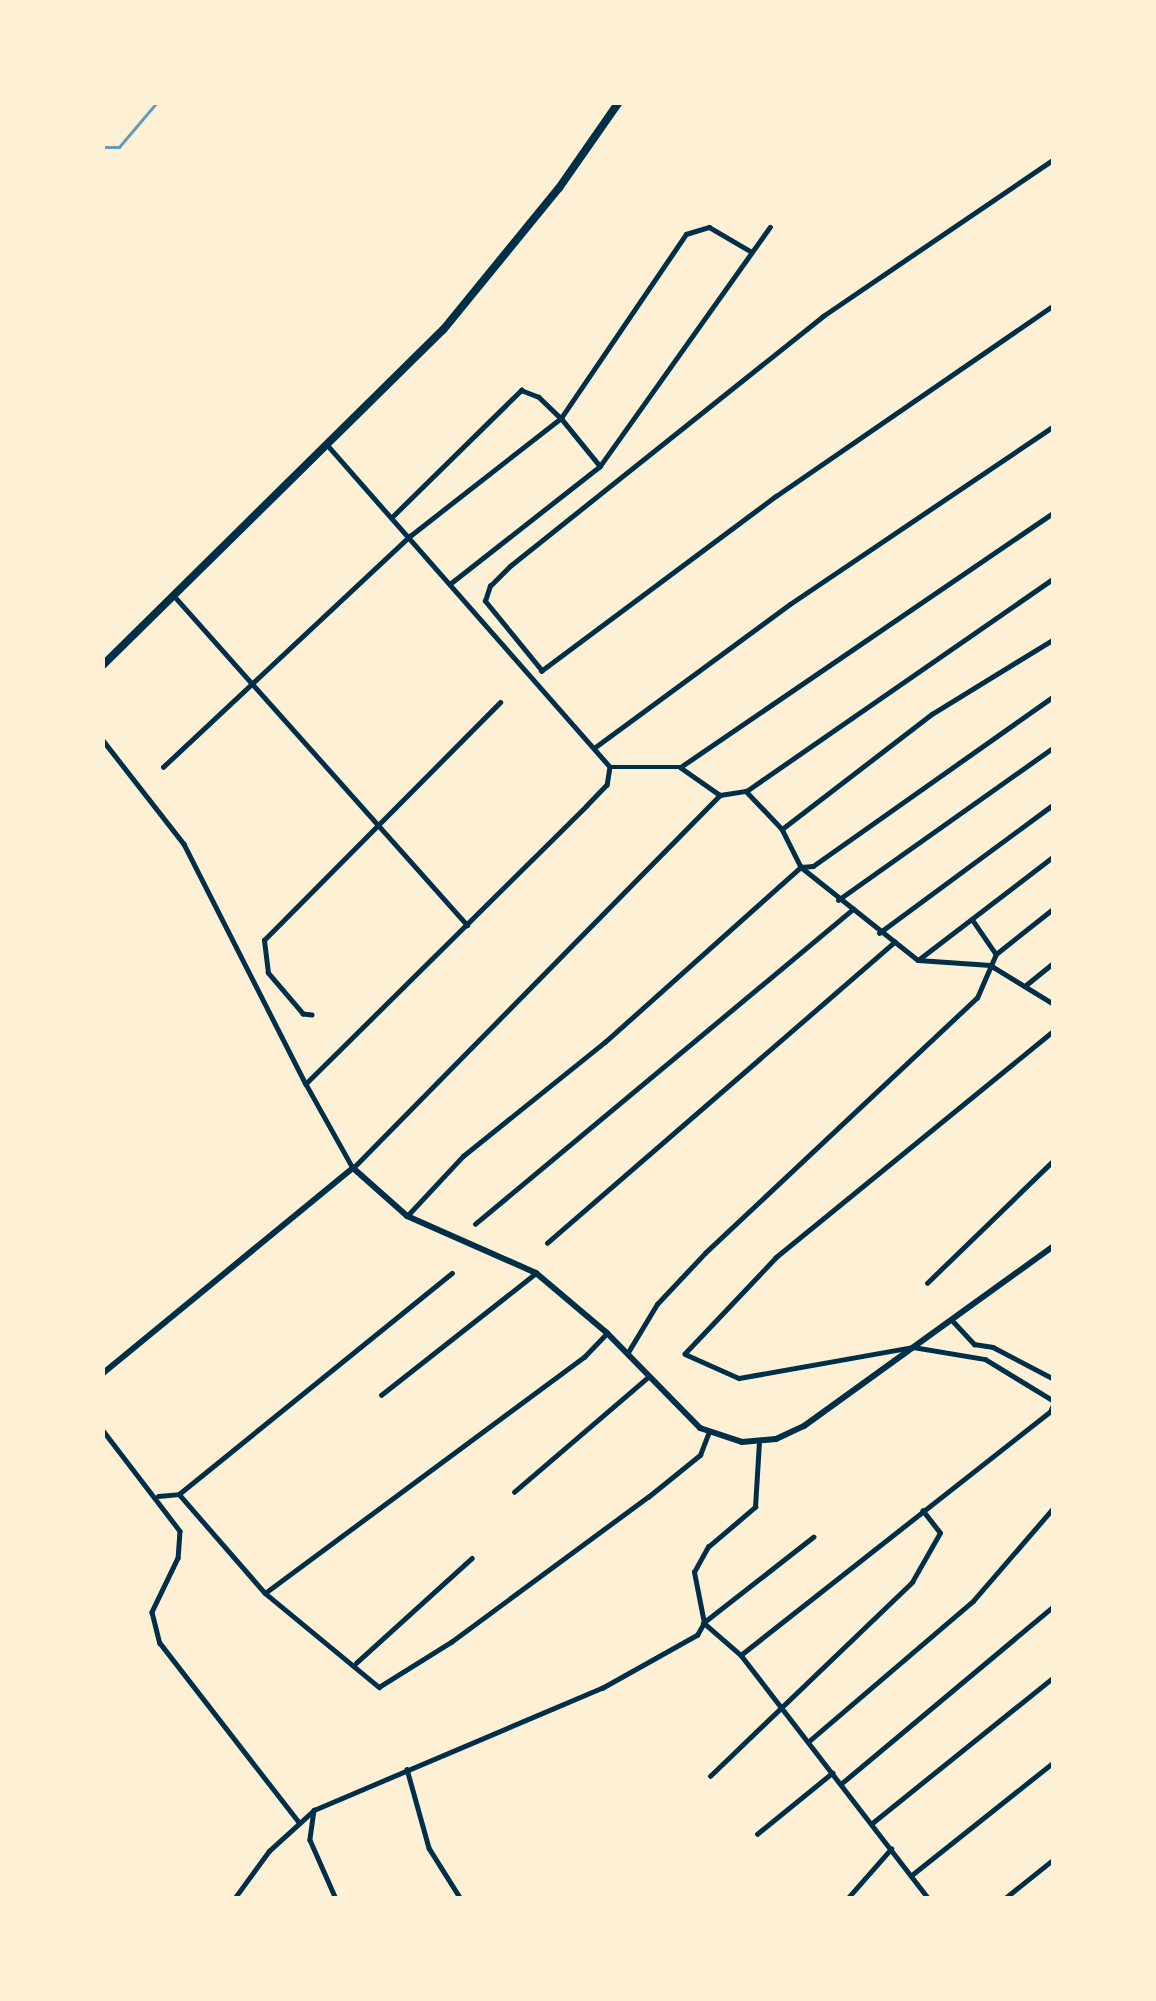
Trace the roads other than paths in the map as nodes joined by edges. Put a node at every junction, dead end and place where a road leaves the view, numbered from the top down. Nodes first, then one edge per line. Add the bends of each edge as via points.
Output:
1 (619, 102) edge
2 (1054, 159) edge
3 (770, 227) dead end
4 (750, 251) junction
5 (1054, 305) edge
6 (561, 418) junction
7 (1054, 426) edge
8 (330, 448) junction
9 (600, 466) junction
10 (1054, 512) edge
11 (392, 517) junction
12 (410, 536) junction
13 (1054, 578) edge
14 (451, 583) junction
15 (175, 597) junction
16 (1054, 639) edge
17 (102, 666) edge
18 (542, 671) junction
19 (535, 676) junction
20 (254, 685) junction
21 (1054, 697) edge
22 (500, 702) dead end
23 (102, 739) edge
24 (1054, 747) edge
25 (594, 748) junction
26 (163, 767) dead end
27 (610, 767) junction
28 (680, 767) junction
29 (746, 791) junction
30 (720, 795) junction
31 (1054, 804) edge
32 (378, 825) junction
33 (782, 829) junction
34 (1054, 856) edge
35 (801, 866) junction
36 (838, 900) junction
37 (1054, 908) edge
38 (854, 909) junction
39 (972, 919) junction
40 (467, 925) junction
41 (879, 933) junction
42 (895, 942) junction
43 (996, 954) junction
44 (918, 960) junction
45 (1054, 962) edge
46 (991, 965) junction
47 (1024, 986) junction
48 (1054, 1004) edge
49 (312, 1015) dead end
50 (1054, 1031) edge
51 (307, 1084) junction
52 (1054, 1160) edge
53 (353, 1168) junction
54 (407, 1216) junction
55 (475, 1224) dead end
56 (547, 1243) dead end
57 (1054, 1246) edge
58 (452, 1273) dead end
59 (536, 1273) junction
60 (927, 1283) dead end
61 (952, 1320) junction
62 (607, 1333) junction
63 (913, 1347) junction
64 (626, 1354) junction
65 (102, 1374) edge
66 (648, 1377) junction
67 (1054, 1379) edge
68 (381, 1395) dead end
69 (1054, 1401) edge
70 (102, 1429) edge
71 (708, 1434) junction
72 (759, 1442) junction
73 (514, 1492) dead end
74 (179, 1494) junction
75 (155, 1496) junction
76 (1054, 1507) edge
77 (923, 1511) junction
78 (814, 1537) dead end
79 (472, 1558) dead end
80 (265, 1593) junction
81 (1054, 1606) edge
82 (704, 1623) junction
83 (741, 1655) junction
84 (356, 1663) junction
85 (1054, 1677) edge
86 (780, 1706) junction
87 (808, 1742) junction
88 (1054, 1762) edge
89 (407, 1769) junction
90 (832, 1772) junction
91 (710, 1776) dead end
92 (841, 1784) junction
93 (314, 1810) junction
94 (300, 1822) junction
95 (871, 1824) junction
96 (757, 1834) dead end
97 (891, 1849) junction
98 (1054, 1859) edge
99 (911, 1875) junction
100 (234, 1899) edge
101 (336, 1899) edge
102 (461, 1899) edge
103 (847, 1899) edge
104 (929, 1899) edge
105 (1004, 1899) edge

1 - 8 highway via 443,330
2 - 18 street via 823,316 510,566 485,601
3 - 4 street
4 - 6 street via 709,227 686,234
4 - 9 street
5 - 18 street via 794,483
6 - 9 street
6 - 11 street via 529,390 510,394
6 - 12 street
7 - 25 street
8 - 11 street
8 - 15 highway
9 - 14 street
10 - 28 street
11 - 12 street
12 - 14 street
12 - 20 street
13 - 29 street
14 - 19 street
15 - 17 highway
15 - 20 street
16 - 33 street via 932,714
18 - 19 street
19 - 25 street
20 - 26 street
20 - 32 street
21 - 35 street via 813,866
22 - 32 street
23 - 51 street via 184,844
24 - 36 street
25 - 27 street
27 - 28 street
27 - 40 street via 607,784
28 - 30 street
29 - 30 street
29 - 33 street
30 - 53 street
31 - 41 street
32 - 40 street
32 - 49 street via 263,940 268,973
33 - 35 street
34 - 39 street
35 - 36 street
35 - 54 street via 463,1156
36 - 38 street
37 - 43 street
38 - 41 street
38 - 55 street
39 - 43 street
39 - 44 street
40 - 51 street
41 - 42 street
42 - 44 street
42 - 56 street
43 - 46 street
44 - 46 street
45 - 47 street
46 - 47 street
46 - 64 street via 977,998 705,1252 657,1304
47 - 48 street
50 - 63 street via 776,1258 685,1354 739,1378
51 - 53 street
52 - 60 street
53 - 54 main road
53 - 65 main road
54 - 59 main road
57 - 61 main road
58 - 74 street
59 - 62 main road
59 - 68 street
61 - 63 main road
61 - 67 street via 974,1344
62 - 64 main road
62 - 80 street
63 - 69 street via 985,1359
63 - 72 main road via 804,1426
64 - 66 main road
66 - 71 main road
66 - 73 street
69 - 77 street
70 - 75 street
71 - 72 main road
71 - 84 street via 700,1455 648,1497 398,1677 372,1685
72 - 82 street via 754,1507 708,1547 694,1572
74 - 75 street
74 - 80 street
75 - 94 street via 183,1544 152,1612 154,1629
76 - 87 street via 974,1601
77 - 83 street
77 - 86 street via 940,1533 912,1582
78 - 82 street
79 - 84 street
80 - 84 street
81 - 92 street
82 - 83 street
82 - 89 street via 680,1648 602,1688
83 - 86 street
85 - 95 street
86 - 87 street
86 - 91 street
87 - 90 street
88 - 99 street
89 - 93 street
89 - 102 street via 430,1848
90 - 92 street
90 - 96 street
92 - 95 street
93 - 94 street
93 - 101 street via 310,1840
94 - 100 street
95 - 97 street
97 - 99 street
97 - 103 street
98 - 105 street
99 - 104 street

